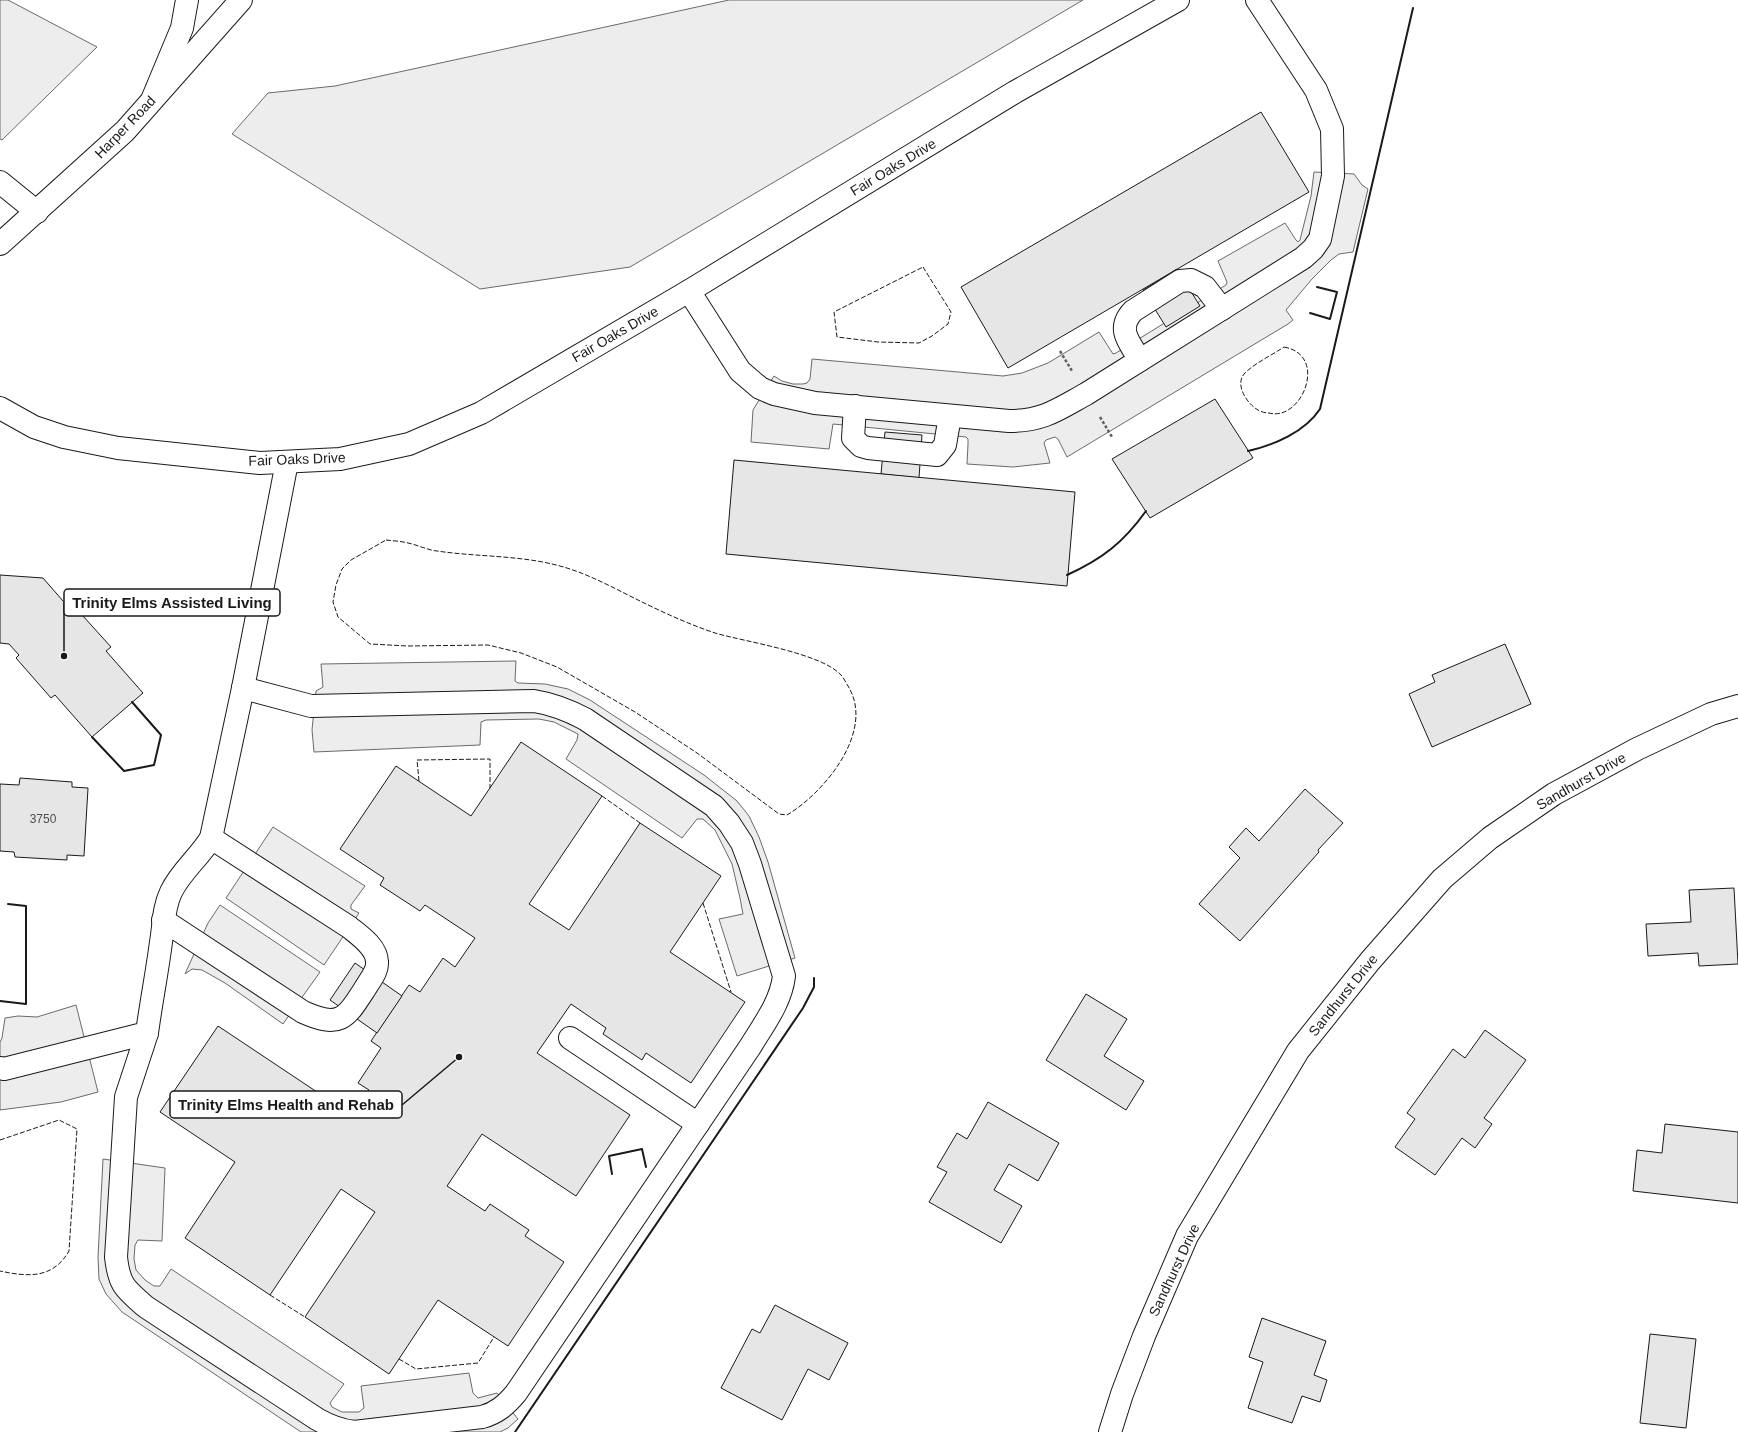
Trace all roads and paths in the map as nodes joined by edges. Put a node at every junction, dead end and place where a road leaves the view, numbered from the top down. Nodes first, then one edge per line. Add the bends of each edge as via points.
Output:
1 (187, 0) edge
2 (241, 0) edge
3 (1178, 0) edge
4 (1257, 0) edge
5 (152, 100) junction
6 (0, 182) edge
7 (37, 212) junction
8 (0, 244) edge
9 (689, 291) junction
10 (1222, 309) junction
11 (1060, 351) dead end
12 (1140, 360) junction
13 (1075, 377) dead end
14 (854, 406) junction
15 (0, 408) edge
16 (1098, 415) dead end
17 (950, 416) junction
18 (1112, 437) dead end
19 (287, 462) junction
20 (243, 688) junction
21 (1738, 706) edge
22 (211, 838) junction
23 (163, 920) junction
24 (147, 1033) junction
25 (570, 1038) dead end
26 (0, 1068) edge
27 (698, 1124) junction
28 (1110, 1432) edge

1 - 5 main road via 182,28
2 - 5 main road, Harper Road
3 - 9 main road, Fair Oaks Drive via 1015,92
4 - 10 main road via 1316,90 1326,112 1332,129 1333,176 1320,238 1314,249
5 - 7 main road, Harper Road via 125,131
6 - 7 main road
7 - 8 main road, Harper Road
9 - 14 main road via 740,370 760,388 792,399
9 - 19 main road, Fair Oaks Drive via 481,413 409,444 340,459
10 - 12 main road
10 - 12 main road via 1205,287 1191,280 1180,281 1127,317 1124,326 1126,336
11 - 13 path
12 - 17 main road via 1086,394 1039,418 1009,421
14 - 17 main road
14 - 17 main road via 853,438 861,446 932,455 937,455 945,445
15 - 19 main road, Fair Oaks Drive via 34,427 64,437 118,448 260,463
16 - 18 path
19 - 20 main road
20 - 22 main road
20 - 27 main road via 311,706 534,701 551,704 585,719 714,806 742,843 784,976 782,990 773,1008
21 - 28 main road, Sandhurst Drive via 1711,714 1637,749 1554,794 1490,838 1442,879 1376,955 1298,1051 1187,1236 1144,1336
22 - 23 main road via 203,853 185,871 172,891
22 - 23 main road via 362,938 374,952 378,962 374,973 347,1014 338,1019 316,1018
23 - 24 main road
24 - 26 main road
24 - 27 main road via 126,1097 116,1257 118,1275 123,1286 146,1307 330,1427 342,1431 354,1432 482,1417 500,1410 516,1393
25 - 27 main road

